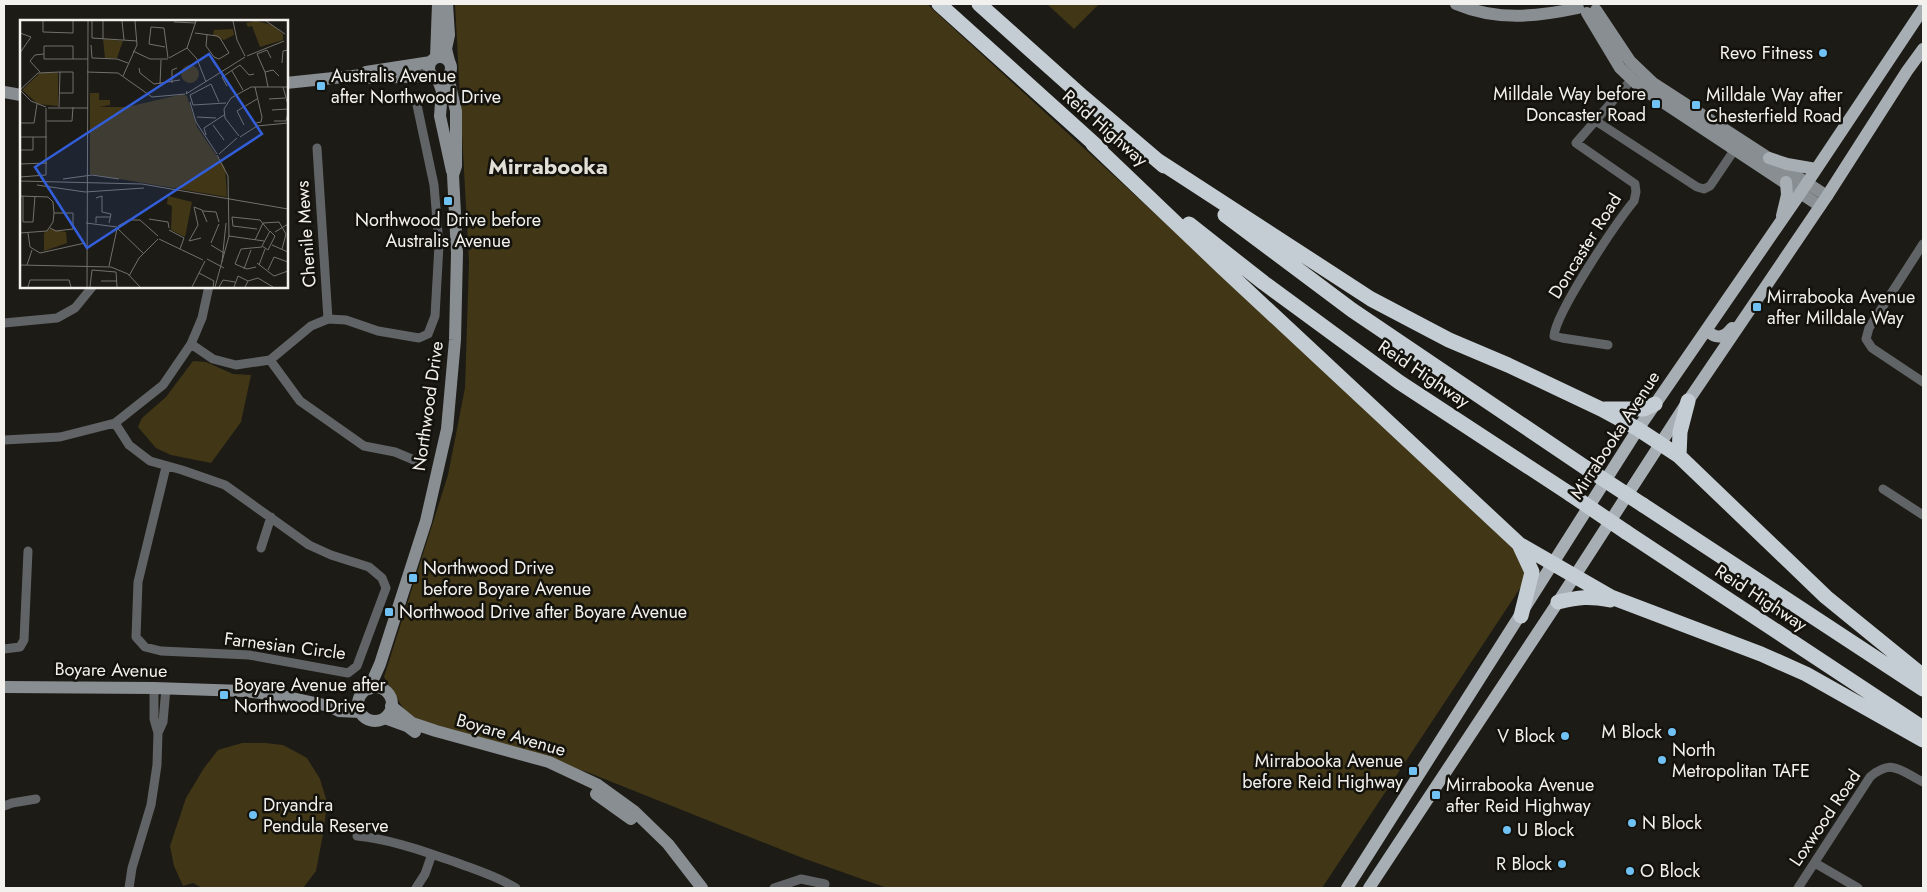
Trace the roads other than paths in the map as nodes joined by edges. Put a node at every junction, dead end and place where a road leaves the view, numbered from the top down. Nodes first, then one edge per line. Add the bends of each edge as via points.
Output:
1 (438, 4) edge
2 (447, 4) edge
3 (939, 4) edge
4 (978, 4) edge
5 (1456, 4) edge
6 (1483, 4) edge
7 (1559, 4) edge
8 (1587, 8) edge
9 (1923, 9) edge
10 (1513, 12) junction
11 (1899, 47) junction
12 (1923, 49) edge
13 (433, 60) junction
14 (449, 61) junction
15 (1907, 71) junction
16 (362, 75) junction
17 (439, 77) junction
18 (1632, 79) junction
19 (288, 83) edge
20 (4, 92) edge
21 (20, 95) edge
22 (417, 105) dead end
23 (1596, 121) junction
24 (1093, 144) junction
25 (317, 148) dead end
26 (1735, 149) junction
27 (1769, 158) junction
28 (1157, 160) junction
29 (1816, 169) junction
30 (1786, 182) junction
31 (1804, 188) junction
32 (1824, 201) junction
33 (1779, 225) junction
34 (1923, 244) edge
35 (91, 288) edge
36 (209, 288) edge
37 (1759, 296) junction
38 (328, 319) junction
39 (4, 322) edge
40 (1706, 330) junction
41 (191, 344) junction
42 (1608, 345) dead end
43 (270, 360) junction
44 (1923, 382) edge
45 (1688, 401) junction
46 (1655, 404) junction
47 (1601, 409) junction
48 (115, 423) junction
49 (1638, 429) junction
50 (4, 440) edge
51 (1660, 443) junction
52 (1679, 456) junction
53 (414, 460) dead end
54 (166, 467) junction
55 (1883, 488) dead end
56 (1923, 515) edge
57 (271, 517) junction
58 (1519, 544) junction
59 (261, 548) dead end
60 (28, 551) dead end
61 (1553, 563) junction
62 (1575, 575) junction
63 (1558, 602) junction
64 (1631, 605) junction
65 (1521, 616) junction
66 (4, 649) edge
67 (380, 664) junction
68 (1923, 676) edge
69 (6, 686) edge
70 (160, 688) junction
71 (369, 689) junction
72 (1923, 689) edge
73 (383, 690) junction
74 (360, 706) junction
75 (391, 706) junction
76 (384, 718) junction
77 (1923, 728) edge
78 (1923, 740) edge
79 (1923, 782) edge
80 (36, 799) dead end
81 (4, 806) edge
82 (357, 836) dead end
83 (432, 854) junction
84 (1814, 863) junction
85 (825, 884) dead end
86 (129, 888) edge
87 (416, 888) edge
88 (516, 888) edge
89 (692, 888) edge
90 (702, 888) edge
91 (774, 888) edge
92 (1347, 888) edge
93 (1369, 888) edge
94 (1798, 888) edge
95 (1858, 888) edge

1 - 13 street
2 - 14 street via 450,35 446,49
3 - 24 highway, Reid Highway
4 - 28 highway, Reid Highway
5 - 10 street via 1481,12
6 - 10 street
7 - 10 street
8 - 10 street via 1527,17
8 - 18 street via 1620,68
8 - 27 street via 1630,61 1653,83
9 - 11 main road, Mirrabooka Avenue
11 - 15 main road via 1905,57
11 - 29 main road, Mirrabooka Avenue
12 - 15 main road
13 - 14 street via 443,57
13 - 16 street via 368,71
13 - 17 street via 429,69
14 - 17 street via 452,71
15 - 32 main road
16 - 17 street via 370,78
16 - 19 street
17 - 67 street, Northwood Drive via 442,91 440,116 453,175 457,253 455,340 446,428 426,521
18 - 23 street, Doncaster Road
18 - 26 street
20 - 21 street
22 - 38 street via 434,185 439,245 434,324 428,334 419,338 378,331 346,320
23 - 26 street via 1704,189 1710,186
23 - 42 street, Doncaster Road via 1576,143 1635,184 1636,192 1634,201 1571,296 1554,336
24 - 58 highway
24 - 77 highway, Reid Highway, bridge via 1181,218 1399,382
25 - 38 street, Chenile Mews
26 - 30 street
27 - 29 main road
27 - 31 street
28 - 47 highway via 1371,299 1407,319
28 - 72 highway, Reid Highway, bridge via 1352,310
29 - 31 main road, Mirrabooka Avenue
30 - 31 street
30 - 33 main road via 1787,196
31 - 32 street
31 - 33 main road, Mirrabooka Avenue
32 - 37 main road
33 - 40 main road, Mirrabooka Avenue
34 - 44 street via 1869,328 1866,339 1872,348
35 - 39 street via 75,308 57,318
36 - 41 street via 202,318
37 - 40 main road via 1724,337 1716,337
37 - 45 main road
38 - 43 street via 311,326
40 - 46 main road, Mirrabooka Avenue
41 - 43 street via 214,359 236,365
41 - 48 street via 163,385
43 - 53 street via 300,401 364,446 395,452
45 - 51 main road
45 - 52 highway via 1680,432
46 - 47 highway via 1644,409
46 - 49 main road, Mirrabooka Avenue
47 - 49 highway
48 - 50 street via 60,437
48 - 54 street, Farnesian Circle via 129,445 150,461
49 - 51 highway
49 - 61 main road, Mirrabooka Avenue
51 - 52 highway
51 - 62 main road
52 - 68 highway via 1826,597
54 - 57 street, Farnesian Circle via 225,485
54 - 57 street, Farnesian Circle via 138,582 136,637 145,648 249,654 348,673 357,666 386,588 382,578 369,567 310,545
55 - 56 street
57 - 59 street
58 - 61 highway
58 - 65 highway via 1532,572
60 - 66 street via 24,640 20,647
61 - 62 highway
61 - 65 main road, Mirrabooka Avenue
62 - 63 main road
62 - 64 highway
63 - 64 highway via 1591,596
63 - 93 main road
64 - 78 highway via 1806,674
65 - 92 main road, Mirrabooka Avenue
67 - 71 street, Northwood Drive
67 - 73 street, Northwood Drive
69 - 70 street, Boyare Avenue
70 - 74 street, Boyare Avenue via 278,695 339,711
70 - 86 street via 154,719 158,733 157,765 151,806
71 - 73 street
71 - 74 street via 364,691
73 - 75 street via 390,696
74 - 76 street via 370,720
75 - 76 street
75 - 90 street, Boyare Avenue via 412,722 549,762 598,785 634,811 668,844
76 - 89 street, Boyare Avenue via 440,741 540,767 588,789 646,833
79 - 84 street, Loxwood Road via 1895,768 1880,768 1870,777
80 - 81 street
82 - 83 street
83 - 87 street
83 - 88 street via 500,878
84 - 94 street, Loxwood Road
84 - 95 street
85 - 91 street via 802,879

